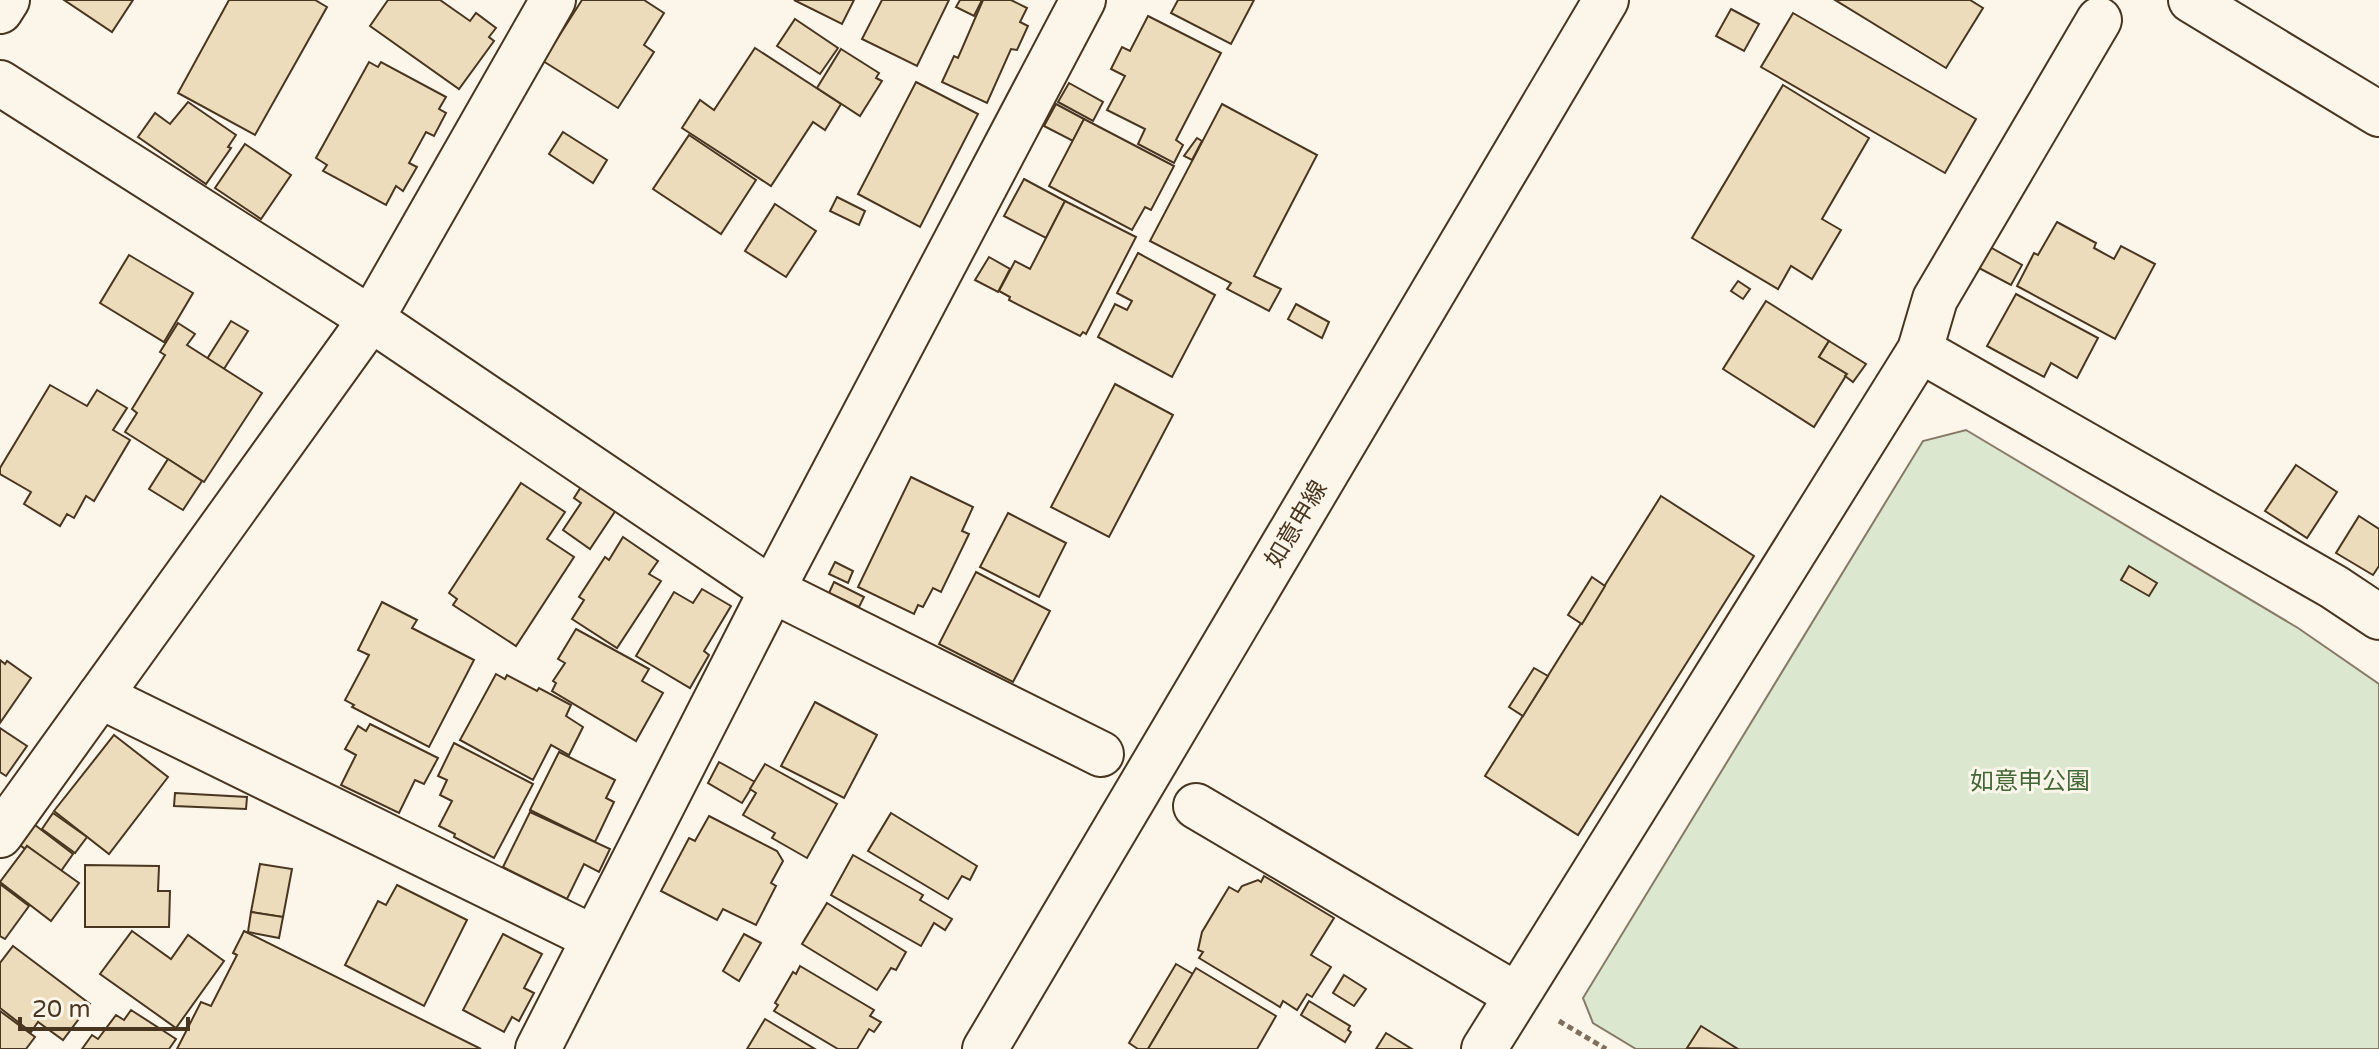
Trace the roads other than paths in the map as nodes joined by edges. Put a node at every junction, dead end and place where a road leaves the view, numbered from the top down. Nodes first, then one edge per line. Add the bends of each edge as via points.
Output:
1 (7, 0) edge
2 (553, 0) edge
3 (1083, 0) edge
4 (1606, 0) edge
5 (2191, 0) edge
6 (0, 11) edge
7 (2099, 20) dead end
8 (0, 83) edge
9 (2379, 114) edge
10 (371, 319) junction
11 (1920, 350) junction
12 (772, 590) junction
13 (2379, 617) edge
14 (100, 696) junction
15 (1101, 754) dead end
16 (1196, 806) dead end
17 (0, 835) edge
18 (594, 938) junction
19 (1516, 995) junction
20 (538, 1049) edge
21 (985, 1049) edge
22 (1484, 1049) edge

1 - 6 street
2 - 10 street
3 - 12 street
4 - 21 street, 如意申線
5 - 9 street
7 - 11 street via 1935,299
8 - 10 street
10 - 12 street
10 - 14 street
11 - 13 street
11 - 19 street
12 - 15 street
12 - 18 street
14 - 17 street
14 - 18 street
16 - 19 street
18 - 20 street
19 - 22 street

